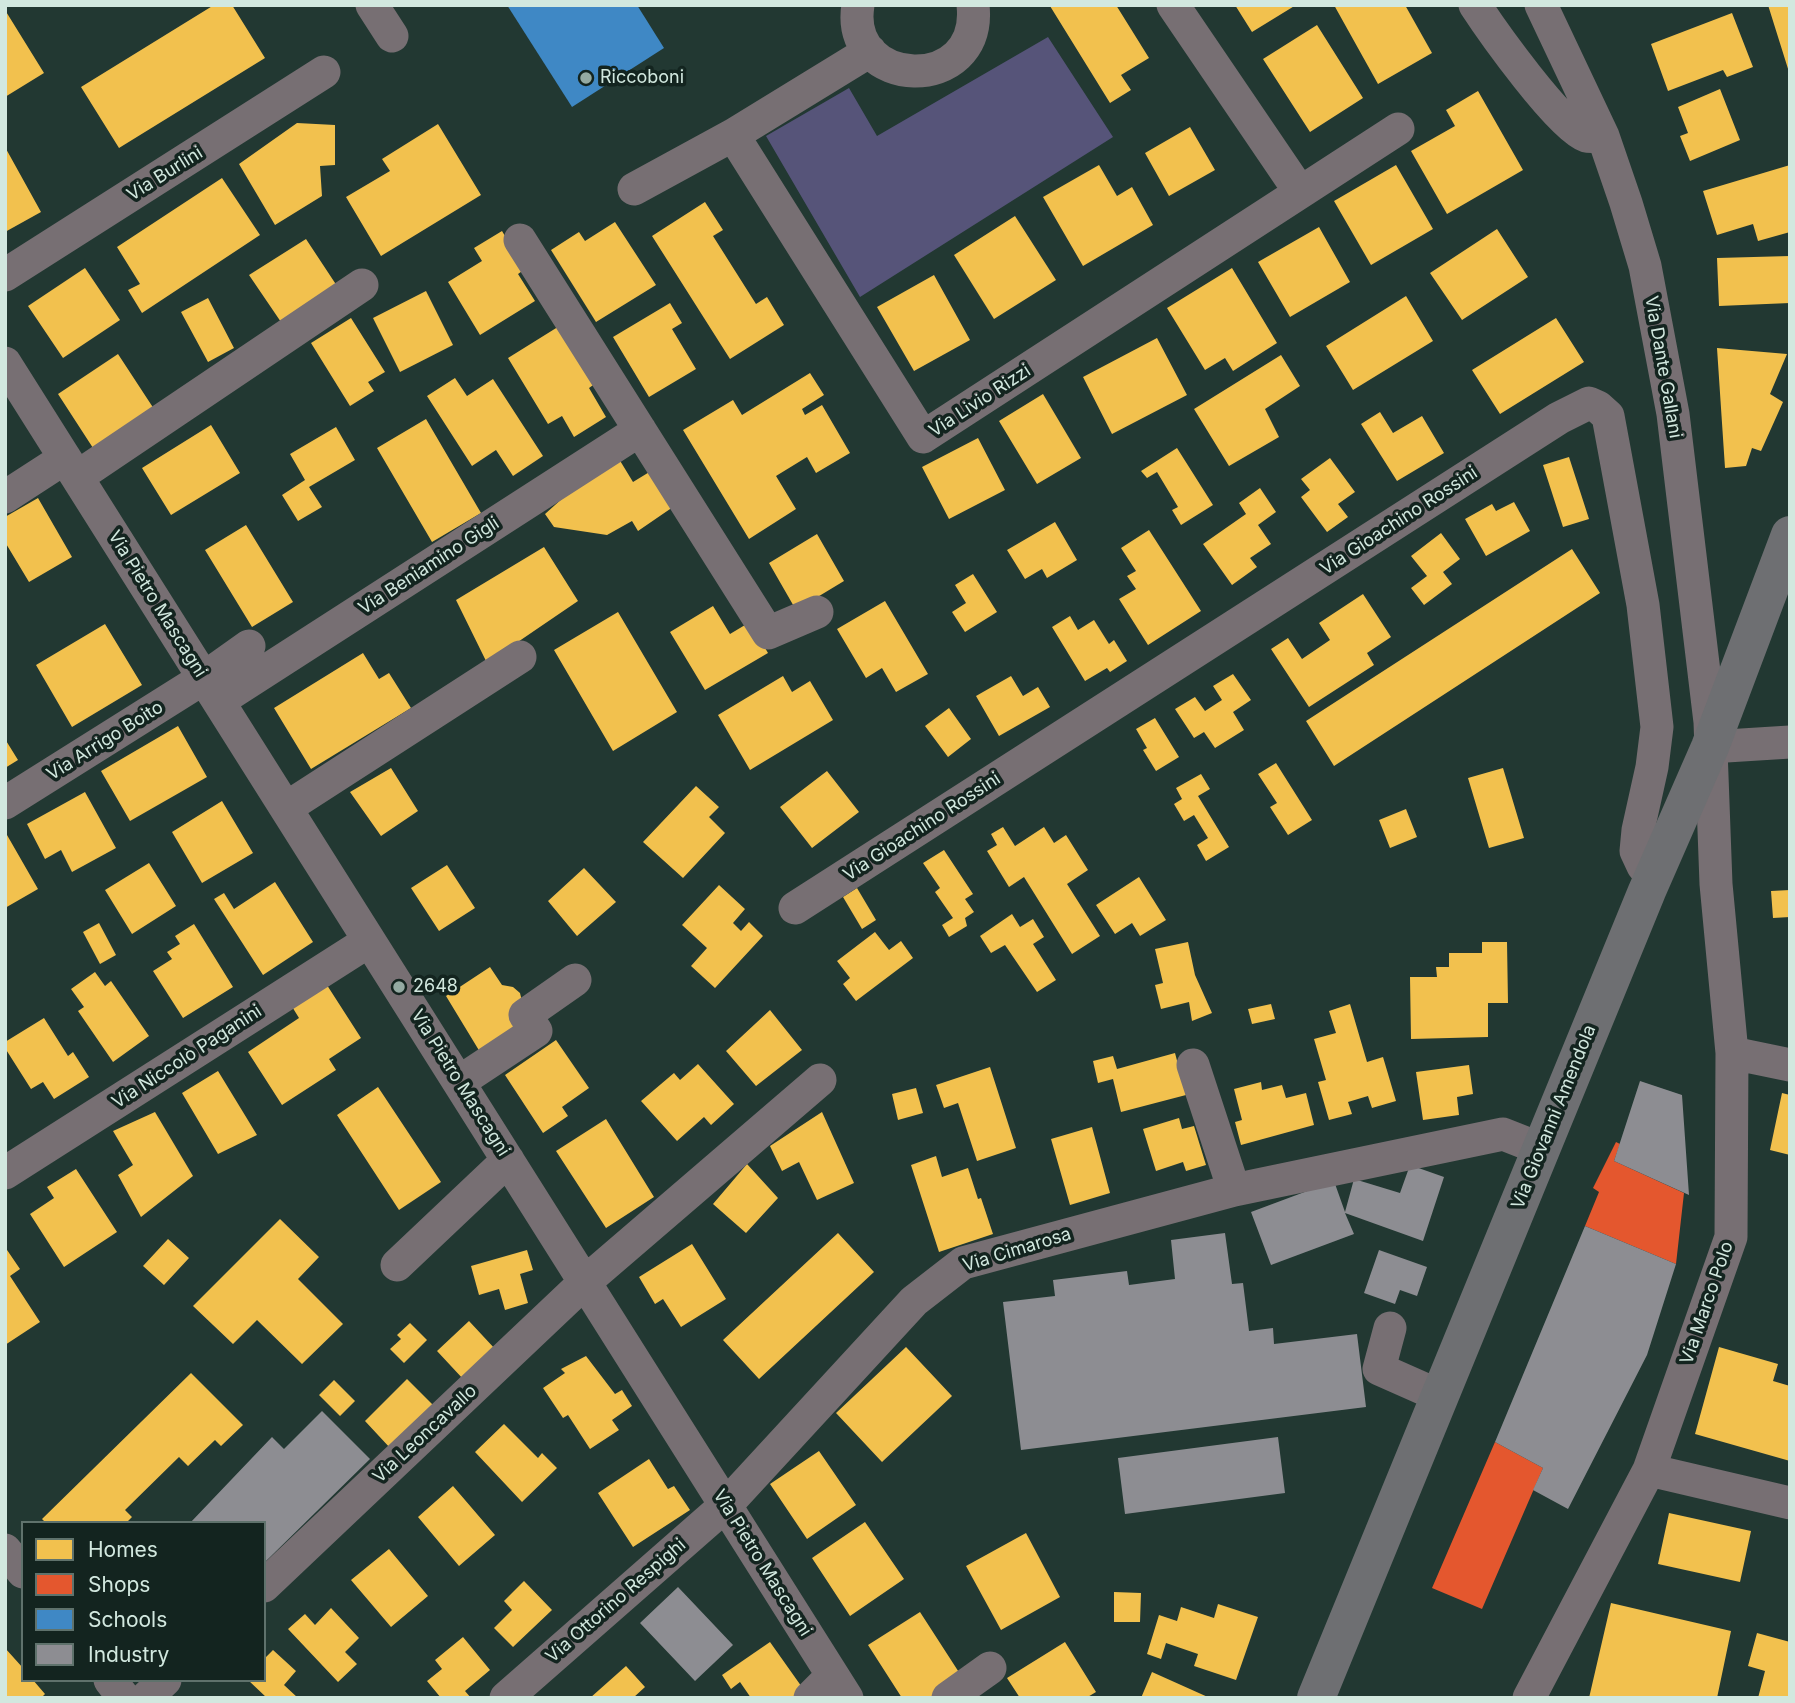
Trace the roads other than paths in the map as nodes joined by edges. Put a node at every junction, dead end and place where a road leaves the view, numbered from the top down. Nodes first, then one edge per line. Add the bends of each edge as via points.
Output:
1 (372, 5) edge
2 (858, 5) edge
3 (973, 5) edge
4 (1172, 5) edge
5 (1475, 5) edge
6 (1541, 5) edge
7 (392, 36) dead end
8 (870, 51) junction
9 (324, 72) dead end
10 (1398, 129) dead end
11 (733, 135) junction
12 (1603, 136) junction
13 (634, 189) dead end
14 (1300, 192) junction
15 (520, 240) dead end
16 (5, 275) edge
17 (362, 285) dead end
18 (5, 363) edge
19 (640, 430) junction
20 (71, 468) junction
21 (5, 497) edge
22 (1790, 535) edge
23 (817, 611) dead end
24 (249, 646) dead end
25 (520, 657) dead end
26 (211, 690) junction
27 (1790, 742) edge
28 (1710, 747) junction
29 (5, 803) edge
30 (286, 808) junction
31 (1655, 872) junction
32 (795, 908) dead end
33 (369, 941) junction
34 (575, 980) dead end
35 (1732, 1053) junction
36 (1194, 1065) dead end
37 (1790, 1065) edge
38 (820, 1080) dead end
39 (458, 1082) junction
40 (1541, 1149) junction
41 (508, 1160) junction
42 (5, 1173) edge
43 (1234, 1190) junction
44 (397, 1265) dead end
45 (585, 1282) junction
46 (1390, 1328) dead end
47 (1440, 1395) junction
48 (1649, 1470) junction
49 (1790, 1503) edge
50 (726, 1505) junction
51 (5, 1550) edge
52 (21, 1570) edge
53 (266, 1584) edge
54 (990, 1668) dead end
55 (112, 1682) edge
56 (163, 1682) edge
57 (830, 1690) edge
58 (124, 1698) edge
59 (146, 1698) edge
60 (506, 1698) edge
61 (948, 1698) edge
62 (1316, 1698) edge
63 (1529, 1698) edge

1 - 7 street
2 - 8 street via 860,34
3 - 8 street via 973,27 966,44 938,69 901,71
4 - 14 street
5 - 12 street via 1497,40 1562,117 1586,136
6 - 12 street, Via Dante Gallani
8 - 11 street
9 - 16 street, Via Burlini
10 - 14 street, Via Livio Rizzi
11 - 13 street
11 - 14 street, Via Livio Rizzi via 923,437
12 - 28 street, Via Dante Gallani via 1645,266 1673,414
15 - 19 street
17 - 20 street
18 - 20 street, Via Pietro Mascagni
19 - 23 street via 768,633
19 - 26 street, Via Beniamino Gigli
20 - 21 street
20 - 26 street, Via Pietro Mascagni
22 - 28 main road, Via Giovanni Amendola
24 - 26 street
25 - 30 street
26 - 29 street, Via Arrigo Boito
26 - 30 street, Via Pietro Mascagni
27 - 28 street
28 - 31 main road, Via Giovanni Amendola
28 - 35 street, Via Marco Polo via 1716,884
30 - 33 street, Via Pietro Mascagni
31 - 32 street, Via Gioachino Rossini via 1643,866 1636,851 1657,727 1643,605 1608,416 1589,403
31 - 40 main road, Via Giovanni Amendola
33 - 39 street, Via Pietro Mascagni
33 - 42 street, Via Niccolò Paganini
34 - 39 street via 525,1015 536,1031
35 - 37 street
35 - 48 street, Via Marco Polo via 1731,1237
36 - 43 street
38 - 45 street, Via Leoncavallo
39 - 41 street, Via Pietro Mascagni
40 - 43 street, Via Cimarosa via 1503,1135
40 - 47 main road, Via Giovanni Amendola
41 - 44 street
41 - 45 street, Via Pietro Mascagni
43 - 50 street, Via Cimarosa via 963,1263 914,1301
45 - 50 street, Via Pietro Mascagni
45 - 53 street, Via Leoncavallo
46 - 47 street via 1379,1369
47 - 62 main road, Via Giovanni Amendola
48 - 49 street
48 - 63 street, Via Marco Polo
50 - 57 street, Via Pietro Mascagni
50 - 60 street, Via Ottorino Respighi
51 - 52 street
54 - 61 street
55 - 58 street
56 - 59 street

